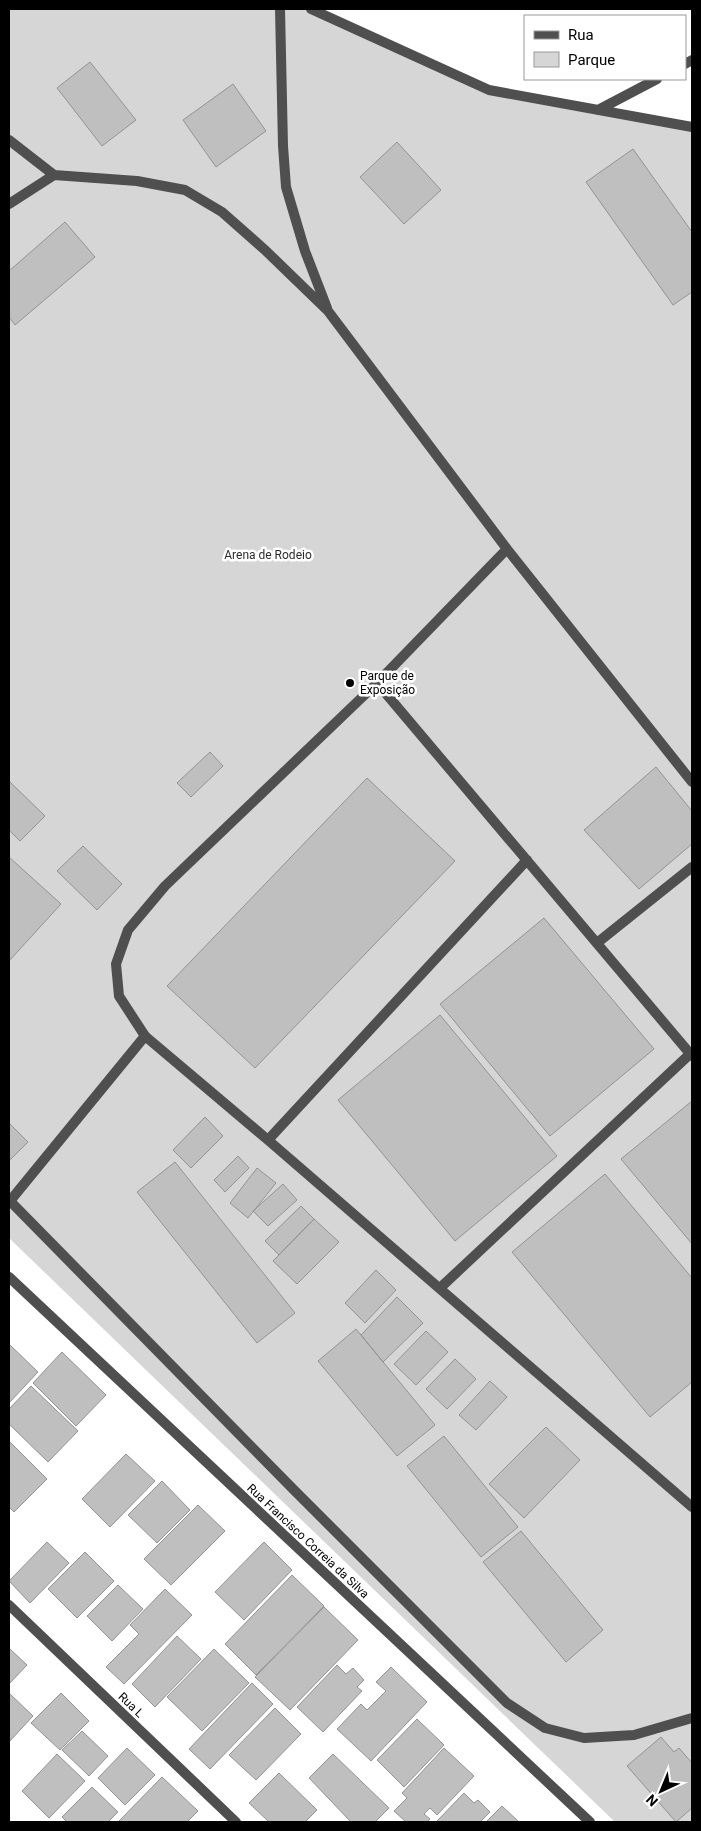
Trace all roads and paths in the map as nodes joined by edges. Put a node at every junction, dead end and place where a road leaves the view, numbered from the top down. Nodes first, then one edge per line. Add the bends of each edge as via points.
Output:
1 (280, 9) edge
2 (311, 9) edge
3 (655, 80) edge
4 (598, 110) junction
5 (692, 127) edge
6 (9, 140) edge
7 (54, 175) junction
8 (9, 204) edge
9 (328, 311) junction
10 (508, 549) junction
11 (376, 683) junction
12 (692, 782) edge
13 (527, 860) junction
14 (692, 867) edge
15 (597, 943) junction
16 (145, 1036) junction
17 (691, 1055) edge
18 (268, 1140) junction
19 (10, 1200) edge
20 (9, 1277) edge
21 (440, 1288) junction
22 (692, 1507) edge
23 (9, 1605) edge
24 (692, 1718) edge
25 (236, 1822) edge
26 (590, 1822) edge

1 - 9 street via 286,187 305,251
2 - 4 street via 489,90
3 - 4 street
4 - 5 street
6 - 7 street
7 - 8 street
7 - 9 street via 137,181 185,190 222,212
9 - 10 street
10 - 11 street
10 - 12 street
11 - 13 street
11 - 16 street via 165,886 128,930 116,964 119,996
13 - 15 street
13 - 18 street
14 - 15 street
15 - 17 street
16 - 18 street
16 - 19 street
17 - 21 street
18 - 21 street
19 - 24 street via 507,1703 545,1728 584,1738 634,1735
20 - 26 street, Rua Francisco Correia da Silva
21 - 22 street
23 - 25 street, Rua L

